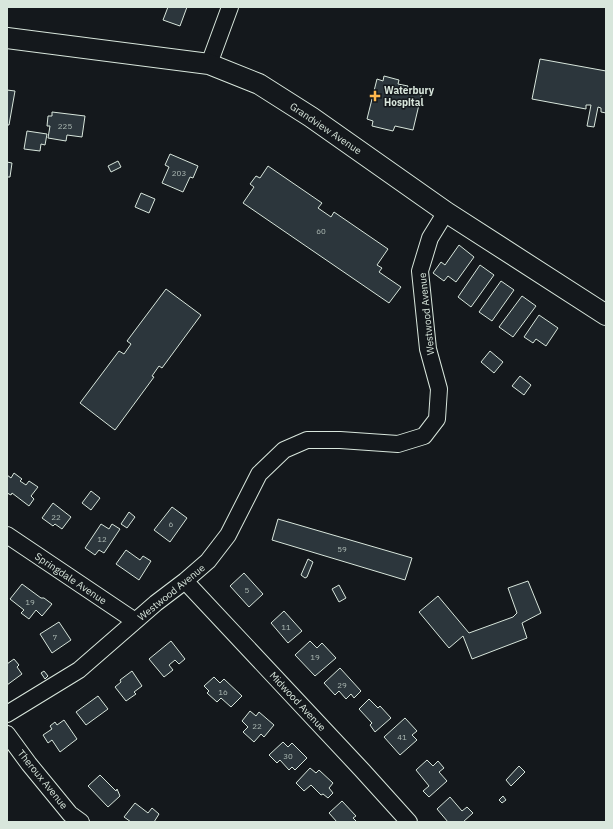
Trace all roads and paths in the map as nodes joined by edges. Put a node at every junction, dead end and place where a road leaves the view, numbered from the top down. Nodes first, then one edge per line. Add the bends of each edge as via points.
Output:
1 (230, 7) edge
2 (7, 38) edge
3 (209, 64) junction
4 (446, 212) junction
5 (606, 315) edge
6 (7, 535) edge
7 (185, 581) junction
8 (135, 621) junction
9 (7, 714) edge
10 (7, 734) edge
11 (81, 822) edge
12 (409, 822) edge

1 - 3 street
2 - 3 main road, Grandview Avenue
3 - 4 main road, Grandview Avenue via 259,84 311,117
4 - 5 main road, Grandview Avenue
4 - 7 street, Westwood Avenue via 430,238 420,271 428,349 439,390 437,420 424,436 398,444 307,440 284,450 259,474 228,535 208,561
6 - 8 street, Springdale Avenue
7 - 8 street, Westwood Avenue
7 - 12 street, Midwood Avenue
8 - 9 street, Westwood Avenue via 79,670
10 - 11 street, Theroux Avenue via 70,814

